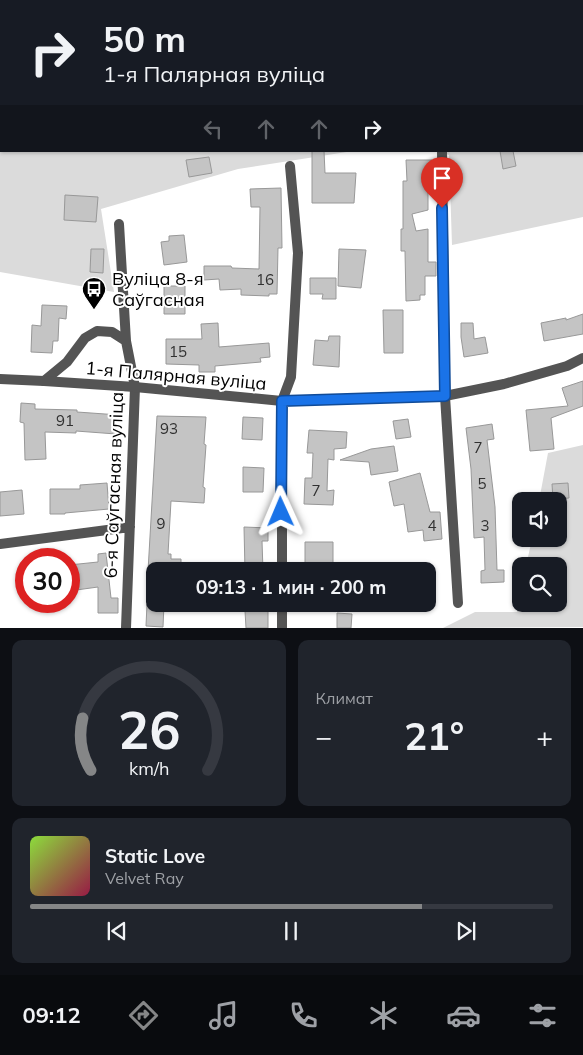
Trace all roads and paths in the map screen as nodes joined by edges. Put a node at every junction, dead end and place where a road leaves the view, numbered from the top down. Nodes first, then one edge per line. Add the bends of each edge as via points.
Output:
1 (442, 152) edge
2 (290, 166) dead end
3 (119, 224) dead end
4 (126, 341) junction
5 (583, 358) edge
6 (0, 379) edge
7 (44, 381) junction
8 (135, 387) junction
9 (445, 396) junction
10 (282, 401) junction
11 (130, 527) junction
12 (0, 544) edge
13 (282, 562) edge
14 (458, 603) dead end
15 (282, 612) edge
16 (126, 628) edge
17 (282, 628) edge

1 - 9 street
2 - 10 street via 298,253 291,377
3 - 4 street, 6-я Саўгасная вуліца
4 - 7 street via 112,332 97,331 85,338 68,362
4 - 8 street, 6-я Саўгасная вуліца
5 - 9 street, 1-я Палярная вуліца via 504,384
6 - 7 street, 1-я Палярная вуліца
7 - 8 street, 1-я Палярная вуліца
8 - 10 street, 1-я Палярная вуліца
8 - 11 street, 6-я Саўгасная вуліца
9 - 10 street, 1-я Палярная вуліца
9 - 14 street
10 - 13 street
11 - 12 street
11 - 16 street, 6-я Саўгасная вуліца
15 - 17 street

